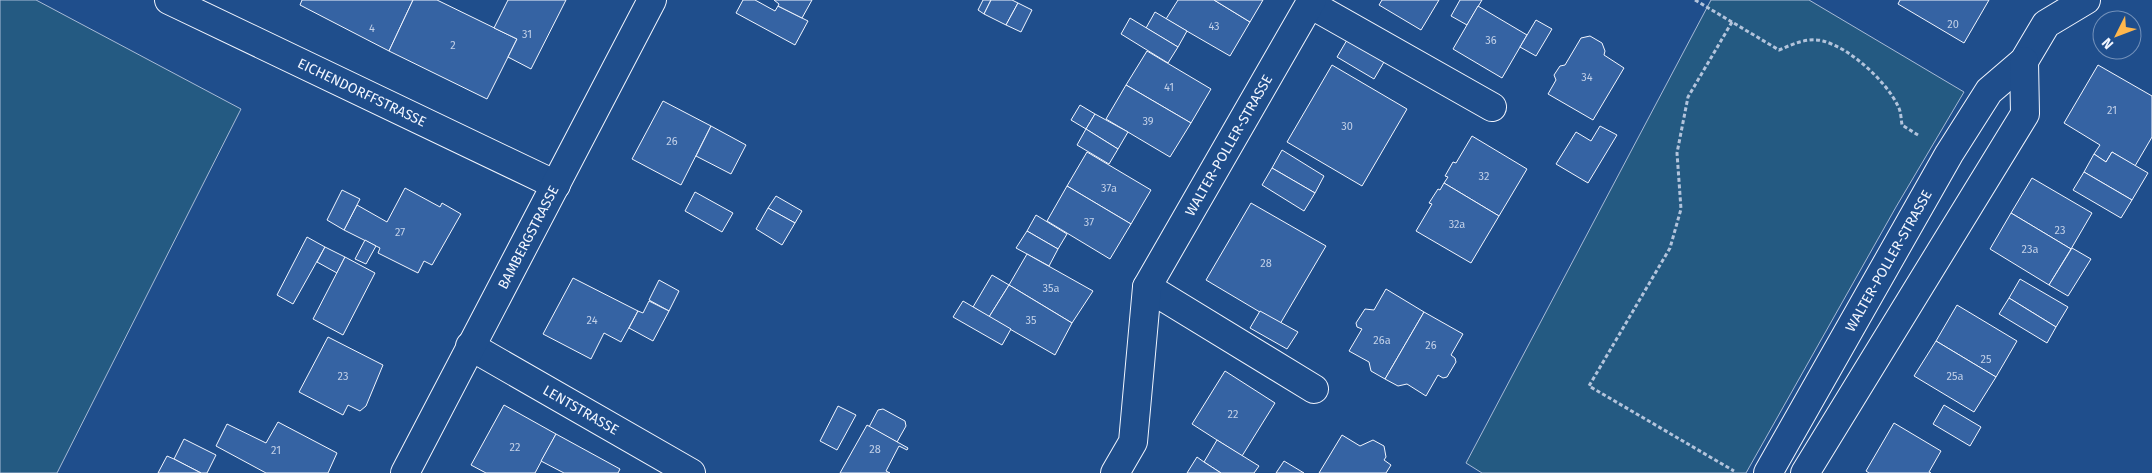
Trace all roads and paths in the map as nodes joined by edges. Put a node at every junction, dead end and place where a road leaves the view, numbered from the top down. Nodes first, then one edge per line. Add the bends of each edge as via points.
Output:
1 (169, 0) edge
2 (652, 0) edge
3 (1695, 0) edge
4 (2086, 0) edge
5 (1311, 2) edge
6 (1732, 22) junction
7 (2024, 61) junction
8 (1492, 107) dead end
9 (1949, 154) junction
10 (556, 184) junction
11 (1147, 287) junction
12 (470, 346) junction
13 (1314, 389) dead end
14 (405, 473) edge
15 (691, 473) edge
16 (1115, 473) edge
17 (1736, 473) edge
18 (1768, 473) edge
19 (1805, 473) edge

1 - 10 street, EICHENDORFFSTRASSE
2 - 10 street, BAMBERGSTRASSE
3 - 6 path
4 - 7 street, WALTER-POLLER-STRASSE via 2046,24
5 - 8 street, WALTER-POLLER-STRASSE
5 - 11 street, WALTER-POLLER-STRASSE
6 - 9 path via 1779,50 1798,41 1822,41 1845,50 1872,72 1899,106 1902,125
6 - 17 path via 1688,97 1677,153 1682,209 1670,248 1589,386
7 - 9 street, WALTER-POLLER-STRASSE via 1989,92
7 - 19 street via 2025,114
9 - 18 street, WALTER-POLLER-STRASSE
10 - 12 street, BAMBERGSTRASSE
11 - 13 street
11 - 16 street, WALTER-POLLER-STRASSE via 1133,442
12 - 14 street, BAMBERGSTRASSE
12 - 15 street, LENTSTRASSE

